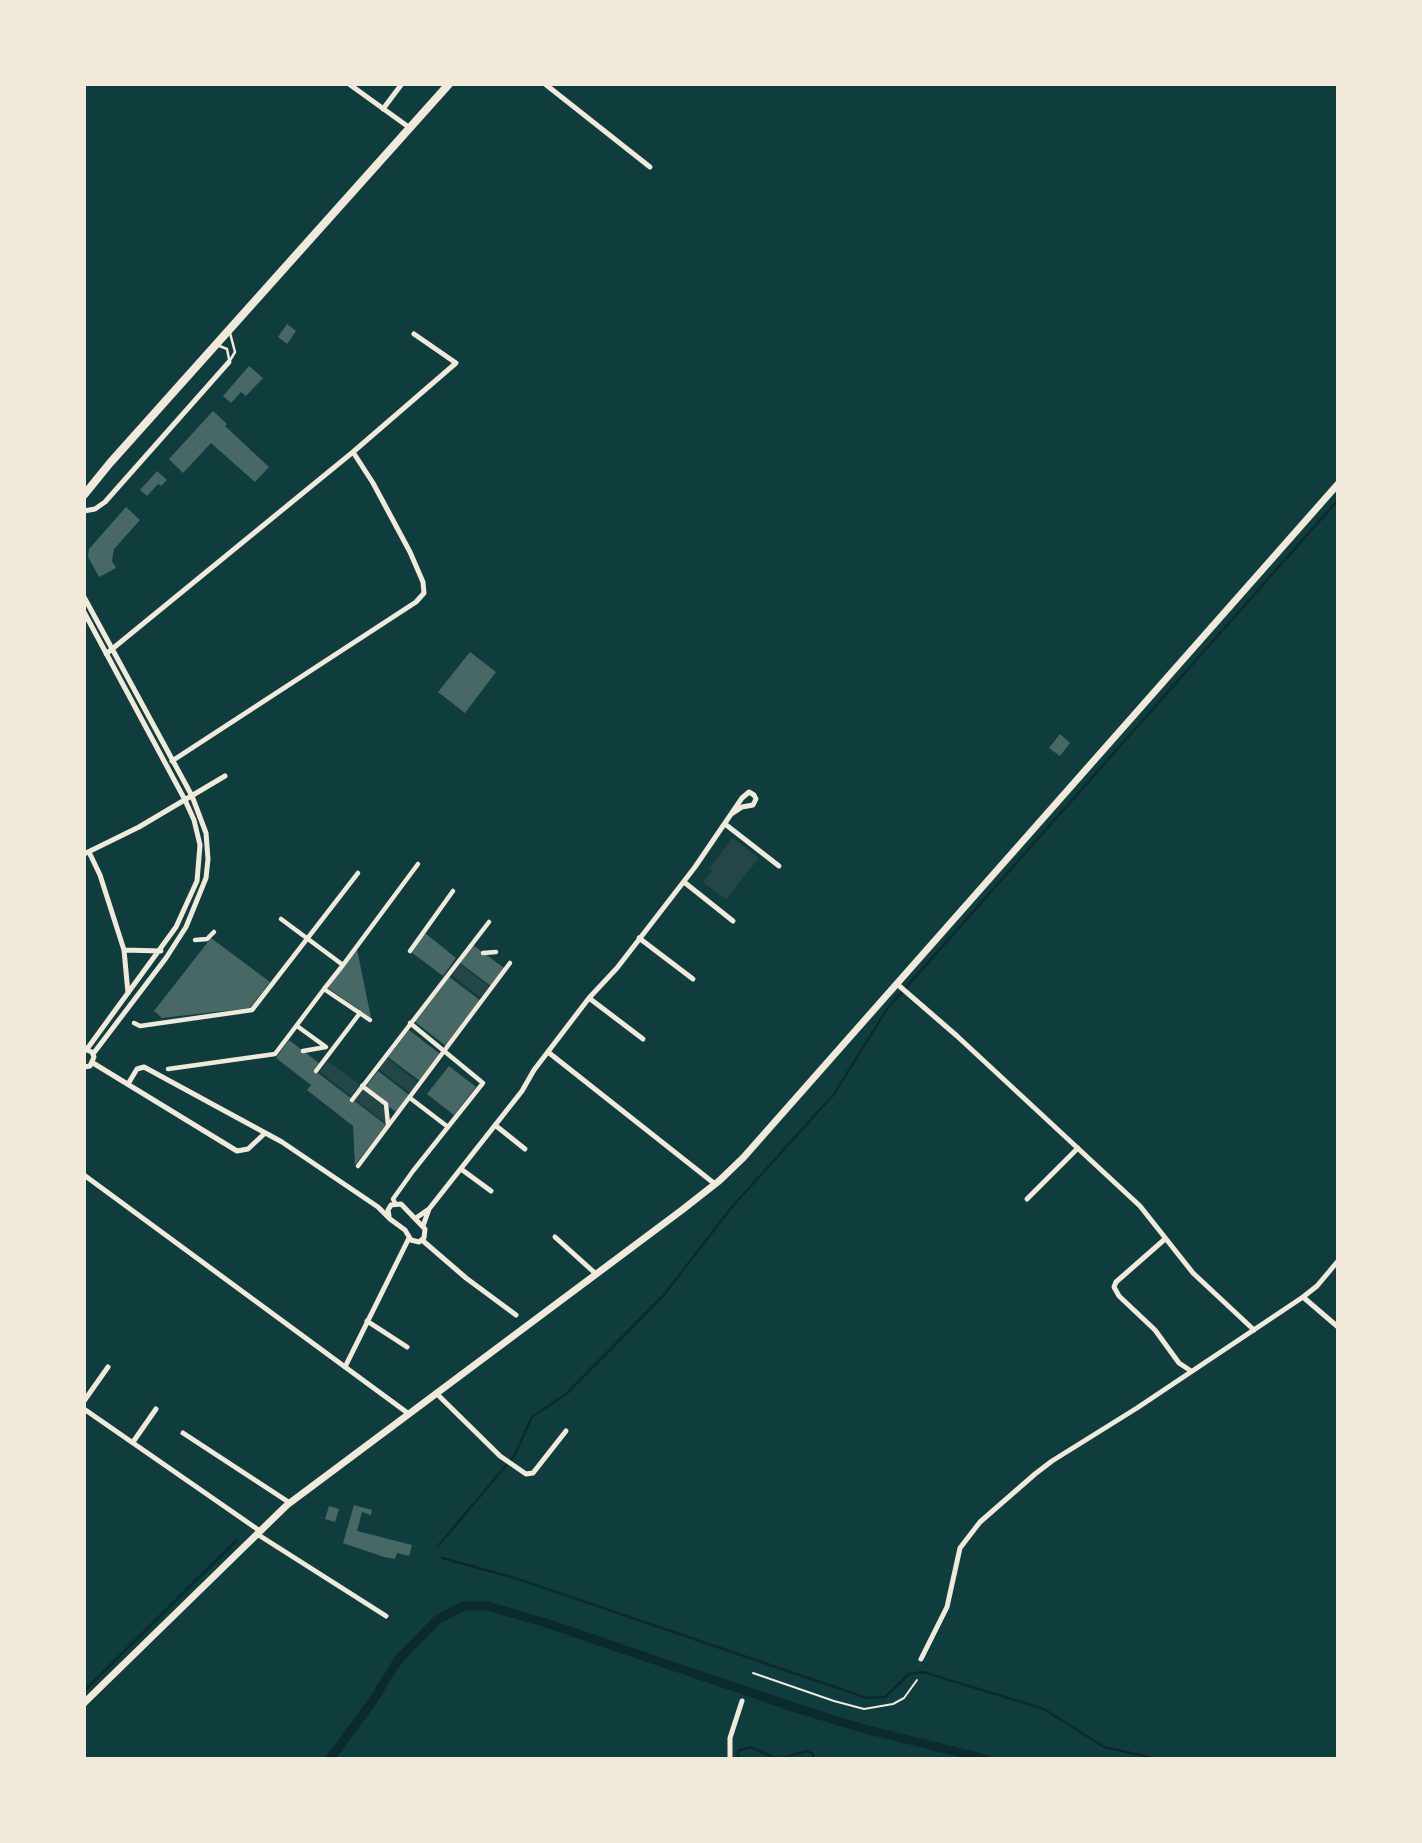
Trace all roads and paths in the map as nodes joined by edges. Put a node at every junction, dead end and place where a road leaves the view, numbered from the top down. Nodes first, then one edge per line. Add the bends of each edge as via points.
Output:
1 (349, 84) edge
2 (399, 84) edge
3 (449, 84) edge
4 (545, 84) edge
5 (383, 109) junction
6 (410, 128) junction
7 (650, 167) dead end
8 (232, 327) junction
9 (414, 334) dead end
10 (214, 346) junction
11 (229, 362) junction
12 (353, 452) junction
13 (110, 463) junction
14 (1338, 485) edge
15 (84, 495) edge
16 (84, 503) edge
17 (84, 511) edge
18 (84, 597) edge
19 (84, 612) edge
20 (109, 652) junction
21 (172, 761) junction
22 (166, 765) junction
23 (225, 776) dead end
24 (192, 796) junction
25 (185, 800) junction
26 (733, 813) junction
27 (725, 824) junction
28 (87, 853) edge
29 (418, 864) dead end
30 (779, 866) dead end
31 (358, 873) dead end
32 (684, 882) junction
33 (453, 891) dead end
34 (281, 919) dead end
35 (733, 921) dead end
36 (489, 922) dead end
37 (214, 932) dead end
38 (307, 938) junction
39 (639, 938) junction
40 (194, 940) dead end
41 (124, 950) junction
42 (161, 951) junction
43 (410, 951) dead end
44 (496, 952) dead end
45 (483, 953) dead end
46 (510, 963) dead end
47 (343, 965) junction
48 (692, 979) dead end
49 (897, 984) junction
50 (324, 989) junction
51 (128, 995) junction
52 (589, 998) junction
53 (360, 1013) junction
54 (370, 1020) dead end
55 (134, 1023) dead end
56 (410, 1023) junction
57 (297, 1026) junction
58 (643, 1039) dead end
59 (85, 1049) edge
60 (445, 1050) junction
61 (303, 1051) dead end
62 (548, 1052) junction
63 (93, 1054) junction
64 (93, 1063) junction
65 (84, 1067) edge
66 (168, 1069) dead end
67 (316, 1071) dead end
68 (128, 1084) junction
69 (362, 1086) junction
70 (410, 1098) junction
71 (352, 1100) dead end
72 (495, 1125) junction
73 (388, 1126) junction
74 (448, 1127) junction
75 (264, 1134) junction
76 (1078, 1148) junction
77 (525, 1149) dead end
78 (358, 1166) dead end
79 (461, 1168) junction
80 (84, 1175) edge
81 (715, 1184) junction
82 (491, 1191) dead end
83 (1027, 1199) dead end
84 (393, 1204) junction
85 (378, 1207) junction
86 (429, 1209) junction
87 (389, 1216) junction
88 (416, 1218) junction
89 (423, 1226) junction
90 (555, 1237) dead end
91 (409, 1238) junction
92 (1165, 1238) junction
93 (422, 1240) junction
94 (1338, 1261) edge
95 (596, 1274) junction
96 (1303, 1297) junction
97 (516, 1315) dead end
98 (368, 1321) junction
99 (1338, 1327) edge
100 (1255, 1330) junction
101 (408, 1347) dead end
102 (108, 1367) dead end
103 (345, 1367) junction
104 (1191, 1371) junction
105 (436, 1393) junction
106 (84, 1401) edge
107 (84, 1409) edge
108 (156, 1409) dead end
109 (409, 1414) junction
110 (566, 1431) dead end
111 (183, 1433) dead end
112 (133, 1442) junction
113 (290, 1503) junction
114 (258, 1532) junction
115 (386, 1616) dead end
116 (921, 1659) dead end
117 (753, 1673) dead end
118 (917, 1680) dead end
119 (742, 1701) dead end
120 (84, 1703) edge
121 (730, 1759) edge

1 - 5 street
2 - 5 street
3 - 6 main road
4 - 7 street
5 - 6 street
6 - 8 main road
8 - 10 main road
8 - 11 lane via 234,354
9 - 12 street via 456,362
10 - 11 lane via 227,349
10 - 13 main road
11 - 17 street via 105,502
12 - 20 street
12 - 21 street via 410,552 424,593
13 - 15 main road
13 - 16 main road
14 - 49 street
18 - 20 street
19 - 20 street
20 - 21 street
20 - 22 street
21 - 22 street
21 - 24 street
22 - 25 street
23 - 24 street
24 - 25 street
24 - 63 street via 208,849 200,895 166,958
25 - 28 street
25 - 42 street via 200,845 199,872 184,912
26 - 26 street via 754,805 754,794 746,794
26 - 27 street
27 - 30 street
27 - 32 street
28 - 41 street via 100,875
29 - 47 street
31 - 38 street
32 - 35 street
32 - 39 street
33 - 43 street
34 - 38 street
36 - 56 street
37 - 40 street via 207,939
38 - 47 street
38 - 55 street via 252,1010 140,1026
39 - 48 street
39 - 52 street
41 - 42 street
41 - 51 street
42 - 51 street
44 - 45 street
46 - 60 street
47 - 50 street
49 - 76 street
49 - 81 street
50 - 53 street
50 - 57 street
51 - 59 street
52 - 58 street
52 - 62 street
53 - 54 street
53 - 67 street
56 - 60 street
56 - 69 street
57 - 61 street via 326,1046
57 - 66 street via 275,1054
59 - 63 street
60 - 70 street
60 - 74 street via 483,1083
62 - 72 street
62 - 81 street
63 - 64 street
64 - 65 street
64 - 68 street
68 - 75 street via 237,1151 248,1149
68 - 75 street via 137,1069 144,1067
69 - 71 street
69 - 73 street via 386,1104
70 - 73 street
70 - 74 street
72 - 77 street
72 - 79 street
73 - 78 street
74 - 84 street
75 - 85 street
76 - 83 street
76 - 92 street via 1140,1206
79 - 82 street
79 - 86 street
80 - 103 street
81 - 95 street
84 - 85 street
84 - 87 street
84 - 88 street via 404,1206
85 - 87 street
86 - 88 street
86 - 89 street
87 - 91 street
88 - 89 street
89 - 93 street
90 - 95 street
91 - 93 street
91 - 98 street
92 - 100 street via 1193,1273
92 - 104 street via 1114,1287
93 - 97 street
94 - 96 street
95 - 105 street
96 - 99 street
96 - 100 street
98 - 101 street
98 - 103 street
100 - 104 street
102 - 106 street
103 - 109 street
104 - 116 street via 1035,1474 972,1531 960,1549 947,1607
105 - 109 street
105 - 110 street via 504,1459 526,1474 533,1473
107 - 112 street
108 - 112 street
109 - 113 street
111 - 113 street
112 - 114 street
113 - 114 street
114 - 115 street
114 - 120 street
117 - 118 path via 864,1709 904,1698
119 - 121 street via 730,1738

